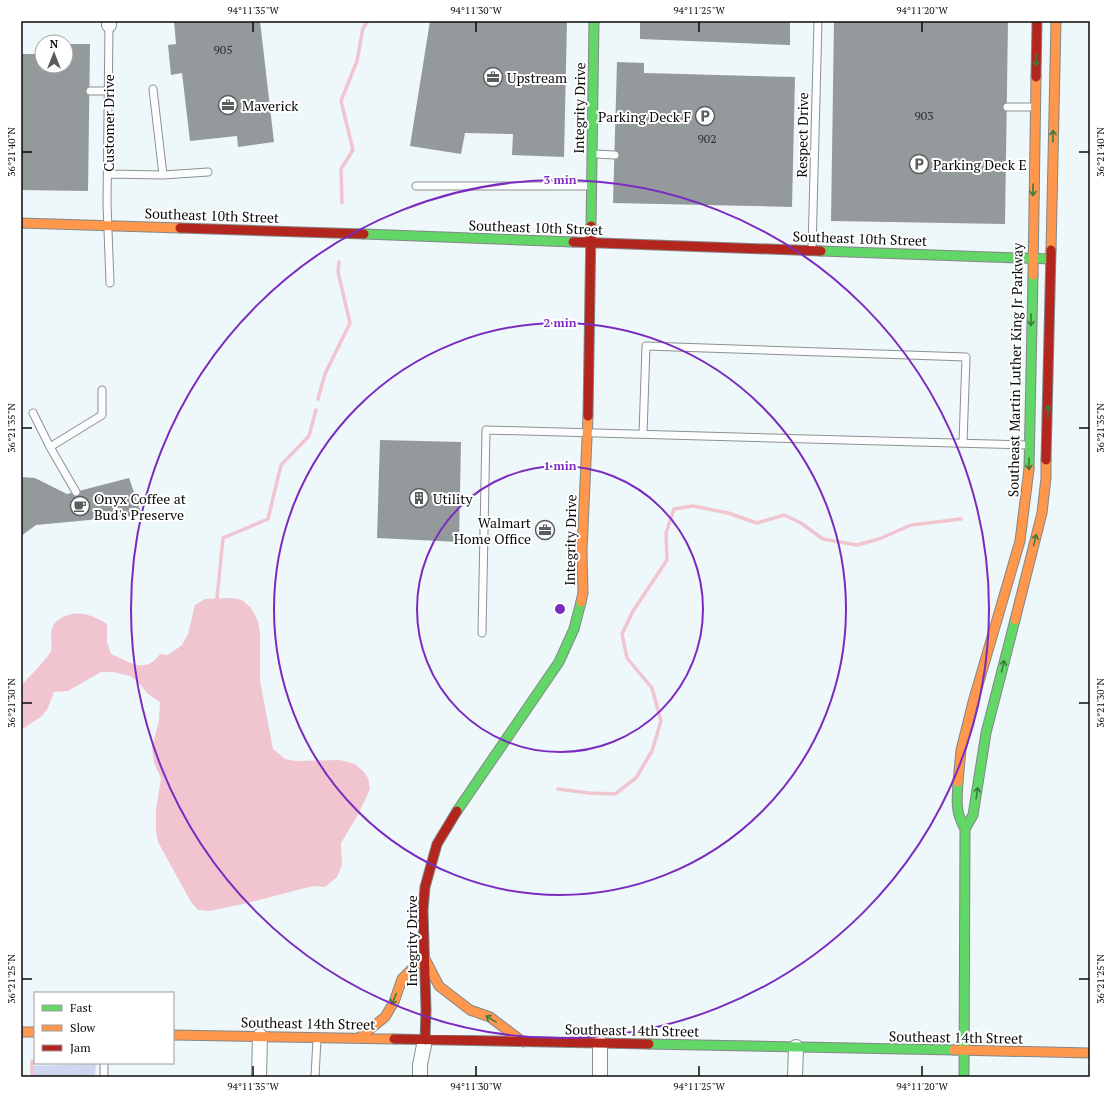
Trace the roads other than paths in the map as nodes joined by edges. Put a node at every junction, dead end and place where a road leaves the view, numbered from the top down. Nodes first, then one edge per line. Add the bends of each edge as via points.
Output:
1 (594, 21) edge
2 (818, 21) edge
3 (1037, 21) edge
4 (1056, 21) edge
5 (109, 23) edge
6 (153, 89) dead end
7 (90, 91) dead end
8 (109, 91) junction
9 (1007, 107) dead end
10 (1035, 107) junction
11 (592, 154) junction
12 (615, 155) dead end
13 (208, 172) dead end
14 (108, 174) junction
15 (163, 175) junction
16 (416, 186) dead end
17 (591, 186) junction
18 (21, 223) edge
19 (108, 226) junction
20 (591, 243) junction
21 (812, 250) junction
22 (1032, 258) junction
23 (1050, 259) junction
24 (110, 283) dead end
25 (102, 390) dead end
26 (33, 413) dead end
27 (588, 433) junction
28 (642, 434) junction
29 (963, 443) junction
30 (1038, 445) junction
31 (50, 447) junction
32 (76, 492) dead end
33 (482, 633) dead end
34 (965, 830) junction
35 (424, 957) junction
36 (21, 1032) edge
37 (34, 1032) edge
38 (174, 1035) edge
39 (260, 1036) junction
40 (317, 1038) junction
41 (358, 1038) junction
42 (425, 1040) junction
43 (523, 1042) junction
44 (600, 1043) junction
45 (796, 1047) junction
46 (964, 1051) junction
47 (1090, 1053) edge
48 (104, 1064) edge
49 (104, 1077) edge
50 (259, 1077) edge
51 (315, 1077) edge
52 (420, 1077) edge
53 (600, 1077) edge
54 (795, 1077) edge
55 (964, 1077) edge

1 - 11 street, Integrity Drive
2 - 21 lane, Respect Drive
3 -> 10 street, Southeast Martin Luther King Jr Parkway
23 -> 4 street, Southeast Martin Luther King Jr Parkway
5 - 8 lane, Customer Drive
6 - 15 lane
7 - 8 lane
8 - 14 lane, Customer Drive
9 - 10 lane
10 -> 22 street, Southeast Martin Luther King Jr Parkway
11 - 12 lane
11 - 17 street, Integrity Drive
13 - 15 lane
14 - 15 lane
14 - 19 lane, Customer Drive
16 - 17 lane
17 - 20 street, Integrity Drive
18 - 19 street, Southeast 10th Street
19 - 20 street, Southeast 10th Street
19 - 24 lane, Customer Drive
20 - 21 street, Southeast 10th Street
20 - 27 street, Integrity Drive
21 - 22 street, Southeast 10th Street
22 - 23 street, Southeast 10th Street
22 -> 30 street, Southeast Martin Luther King Jr Parkway
30 -> 23 street, Southeast Martin Luther King Jr Parkway
25 - 31 lane via 102,415
26 - 31 lane
27 - 28 lane
27 - 33 lane via 486,430
27 - 35 street, Integrity Drive via 582,593 574,629 559,662 437,844 425,887
28 - 29 lane
28 - 29 lane via 646,346 654,346 966,358
29 - 30 lane
34 -> 30 street, Southeast Martin Luther King Jr Parkway via 973,815 986,733 1042,513 1046,478
30 -> 34 street, Southeast Martin Luther King Jr Parkway via 1029,473 1020,541 961,750 957,799 958,816
31 - 32 lane
34 - 46 street, Southeast Martin Luther King Jr Parkway
35 -> 41 street via 402,979 394,1002 385,1017
35 - 42 street, Integrity Drive
43 -> 35 street via 490,1017 470,1010 439,986
36 - 37 street
38 - 39 street, Southeast 14th Street
39 - 40 street, Southeast 14th Street
39 - 50 street
40 - 41 street, Southeast 14th Street
40 - 51 lane
41 - 42 street, Southeast 14th Street
42 - 43 street, Southeast 14th Street
42 - 52 street
43 - 44 street, Southeast 14th Street
44 - 45 street, Southeast 14th Street
44 - 53 street
45 - 46 street, Southeast 14th Street
45 - 54 street
46 - 47 street, Southeast 14th Street
46 - 55 street, Southeast Martin Luther King Jr Parkway
48 - 49 lane

